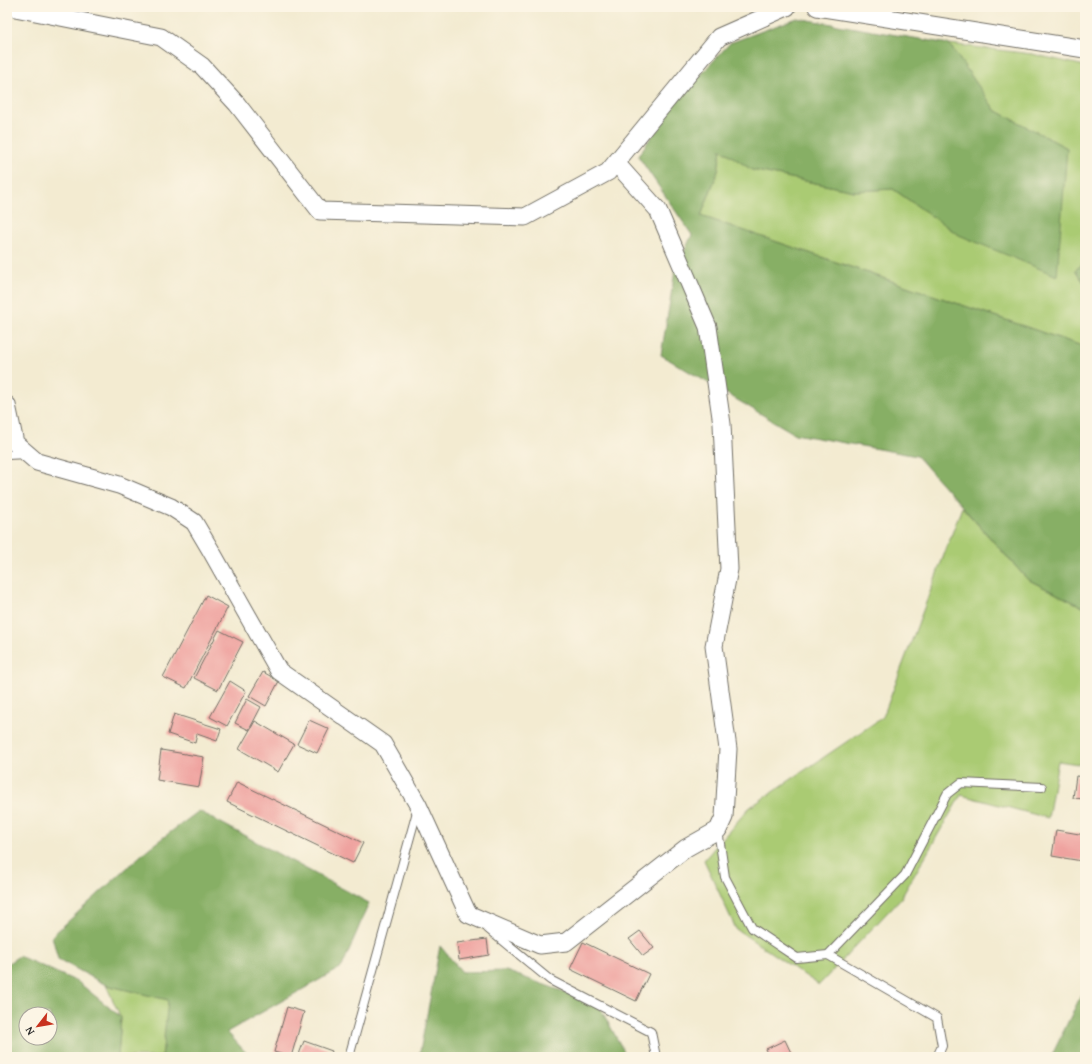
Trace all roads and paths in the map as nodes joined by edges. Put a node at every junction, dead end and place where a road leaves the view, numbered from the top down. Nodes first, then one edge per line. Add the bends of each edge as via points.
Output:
1 (10, 7) edge
2 (787, 7) edge
3 (817, 7) edge
4 (1085, 50) edge
5 (616, 163) junction
6 (7, 405) edge
7 (27, 454) junction
8 (7, 455) edge
9 (1042, 787) dead end
10 (418, 805) junction
11 (718, 830) junction
12 (468, 914) junction
13 (828, 955) junction
14 (349, 1057) edge
15 (656, 1057) edge
16 (937, 1057) edge

1 - 5 street via 161,37 202,66 237,104 320,211 525,217 608,172
2 - 5 street via 718,37
3 - 4 street
5 - 11 street via 658,210 708,327 722,424 729,569 714,646 728,749 724,817
6 - 7 street via 14,443
7 - 8 lane
7 - 10 street via 37,462 119,485 171,507 194,522 279,671 383,744
9 - 13 lane via 961,782 947,794 906,875
10 - 12 street
10 - 14 lane
11 - 12 street via 686,848 566,942 540,945
11 - 13 lane via 725,877 752,928 797,958
12 - 15 lane via 550,980 651,1032
13 - 16 lane via 937,1018 942,1046

